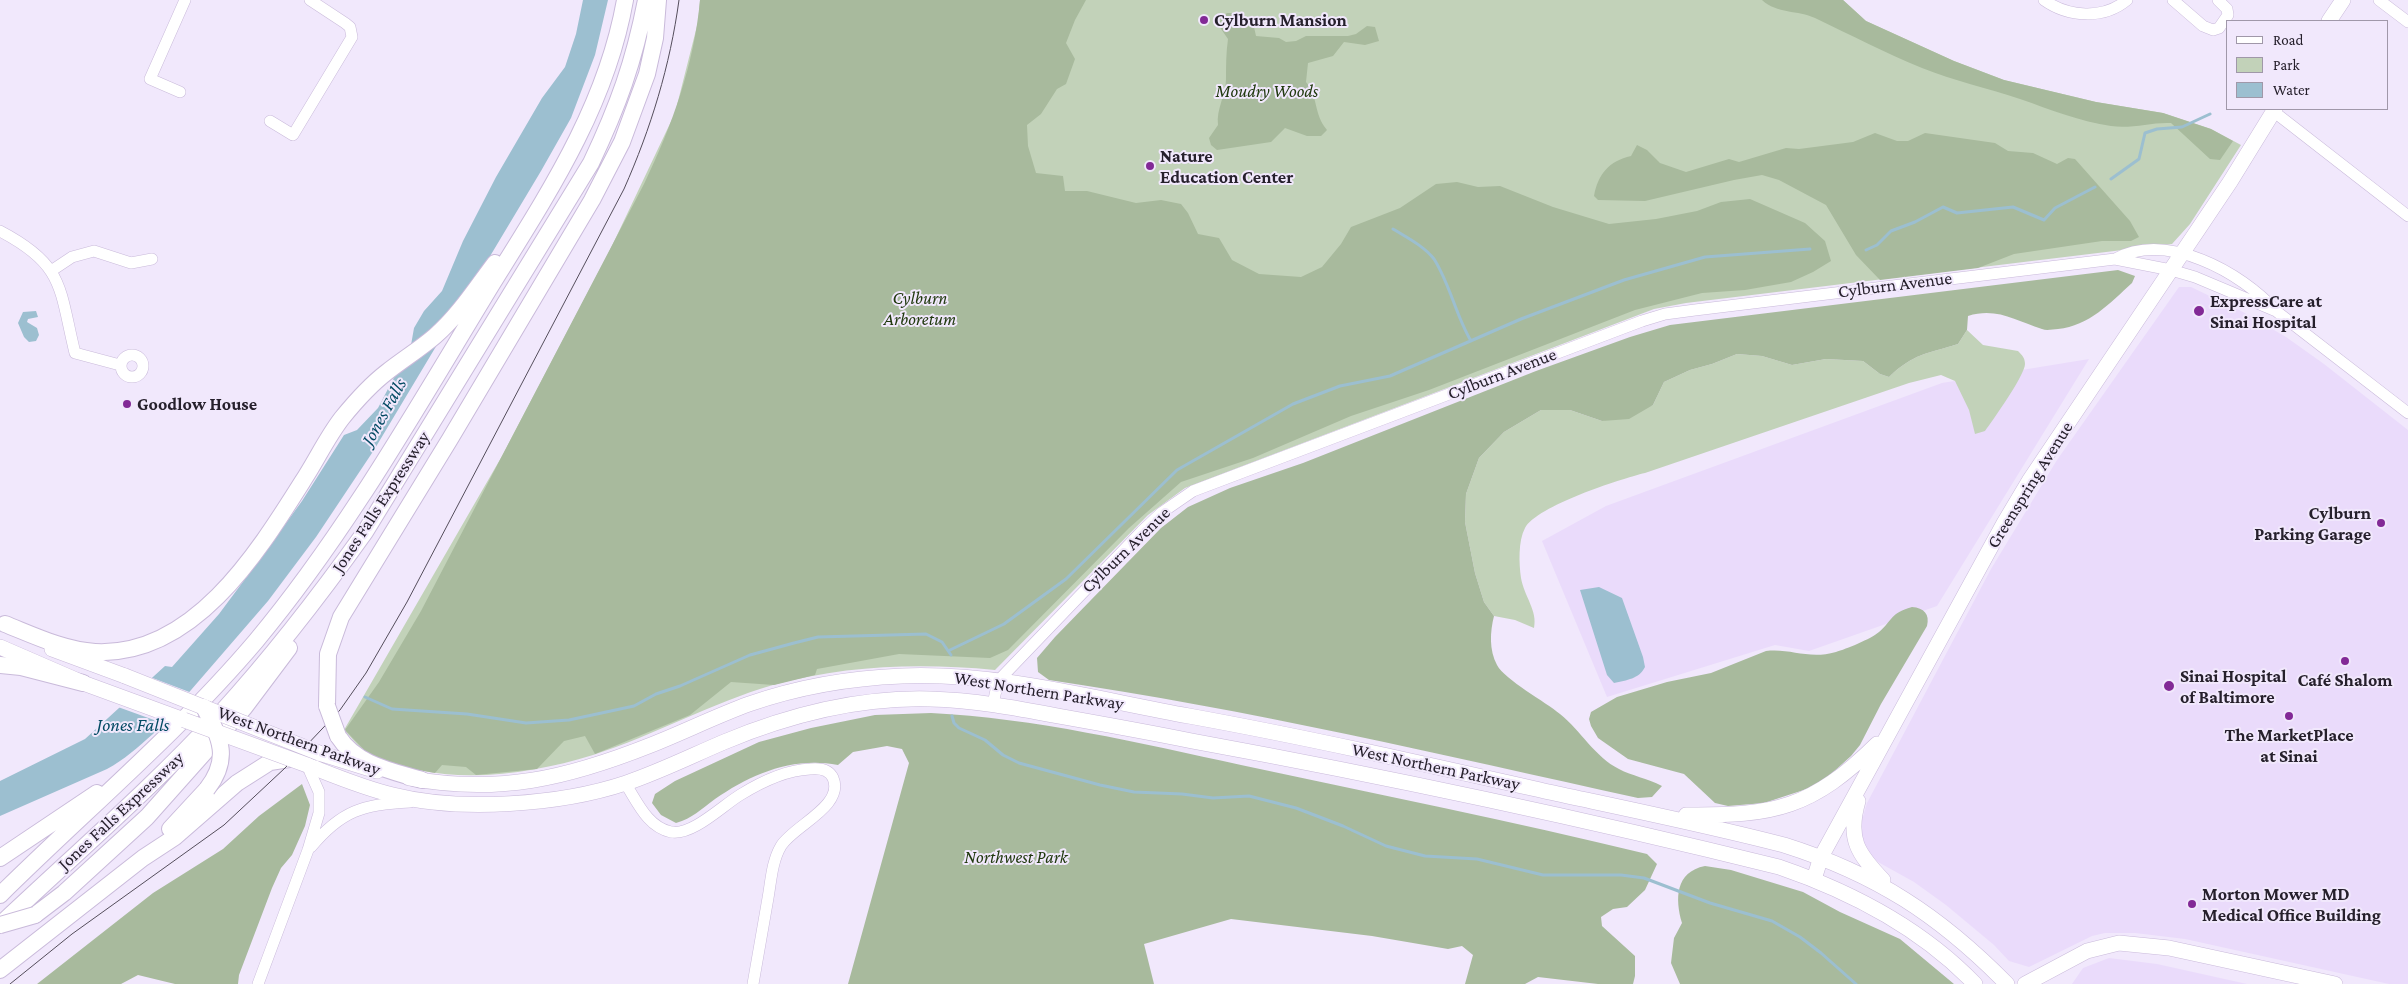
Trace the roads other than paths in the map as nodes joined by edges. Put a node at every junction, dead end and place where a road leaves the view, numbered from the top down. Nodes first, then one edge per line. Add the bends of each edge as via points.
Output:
1 (185, 0) edge
2 (310, 0) edge
3 (625, 0) edge
4 (646, 0) edge
5 (658, 0) edge
6 (2044, 0) edge
7 (2127, 0) edge
8 (2173, 0) edge
9 (2218, 0) edge
10 (2343, 0) edge
11 (2379, 0) edge
12 (2330, 20) edge
13 (2408, 22) edge
14 (180, 92) dead end
15 (2274, 110) edge
16 (270, 121) dead end
17 (556, 181) junction
18 (2408, 216) edge
19 (0, 231) edge
20 (2182, 254) junction
21 (152, 259) dead end
22 (2115, 259) junction
23 (2171, 270) junction
24 (51, 271) junction
25 (2276, 311) junction
26 (120, 364) dead end
27 (2408, 413) edge
28 (335, 574) junction
29 (2, 625) edge
30 (0, 647) edge
31 (55, 650) joint
32 (0, 665) edge
33 (998, 681) junction
34 (84, 683) junction
35 (994, 704) junction
36 (204, 707) junction
37 (217, 732) junction
38 (1889, 733) junction
39 (289, 759) junction
40 (307, 765) junction
41 (134, 768) junction
42 (1866, 774) junction
43 (422, 780) junction
44 (625, 783) junction
45 (212, 794) junction
46 (434, 802) junction
47 (1655, 815) junction
48 (308, 850) junction
49 (1822, 857) junction
50 (0, 858) edge
51 (1814, 879) junction
52 (1892, 890) junction
53 (0, 895) edge
54 (0, 925) edge
55 (0, 970) edge
56 (258, 984) edge
57 (753, 984) edge
58 (1975, 984) edge
59 (2007, 984) edge
60 (2026, 984) edge
61 (2335, 984) edge

1 - 14 street via 150,79
2 - 16 street via 350,27 352,37 293,135
3 - 17 highway, Jones Falls Expressway via 602,85
4 - 28 highway, Jones Falls Expressway via 631,68 591,163 387,498
5 - 43 highway, bridge via 647,74 622,142 592,200 341,617 328,654 327,706 338,738 370,764
6 - 7 street via 2063,10 2088,14 2113,9
8 - 9 street via 2212,30 2219,28 2228,15
10 - 12 main road
11 - 13 street
15 - 18 street
15 - 20 main road, Greenspring Avenue
17 - 29 highway via 462,308 434,336 373,384 334,429 292,499 240,572 210,605 180,627 142,646 121,650 95,652 50,642
17 - 41 highway, Jones Falls Expressway via 318,562 231,669
19 - 24 street via 28,246
20 - 22 street, Cylburn Avenue via 2136,250
20 - 23 main road, Greenspring Avenue
20 - 25 street, Cylburn Avenue via 2234,275
21 - 24 street via 131,262 94,251 72,257
22 - 23 street, Cylburn Avenue
22 - 33 street, Cylburn Avenue via 1665,314 1570,348 1194,491 1161,513 1142,531
23 - 25 street, Cylburn Avenue via 2204,280
23 - 38 main road, Greenspring Avenue via 2029,481
24 - 26 street via 63,296 75,353
25 - 27 street, Cylburn Avenue
28 - 54 highway, Jones Falls Expressway via 221,713
28 - 54 highway, bridge via 283,657 244,708 147,817 35,915
29 - 31 highway
30 - 34 main road, West Northern Parkway
31 - 36 main road, West Northern Parkway, bridge
32 - 34 highway
33 - 35 street
33 - 43 main road, West Northern Parkway via 933,675 899,676 811,687 750,704 653,744 570,773 493,785 457,786
33 - 47 main road, West Northern Parkway via 1286,734
34 - 37 main road, West Northern Parkway, bridge
35 - 44 main road, West Northern Parkway via 898,699 826,709 762,728
35 - 51 main road, West Northern Parkway via 1343,769 1735,856
36 - 37 highway, bridge
36 - 43 main road, West Northern Parkway, bridge via 319,752 380,772
37 - 39 main road, West Northern Parkway, bridge
37 - 45 highway, bridge via 222,749 221,762
38 - 42 main road, Greenspring Avenue
38 - 47 main road via 1853,768 1794,804 1750,814
39 - 40 main road, West Northern Parkway, bridge
39 - 45 highway via 270,762
40 - 46 main road, West Northern Parkway via 393,795
40 - 48 street via 317,784 320,802
41 - 50 highway
41 - 53 highway, Jones Falls Expressway
42 - 49 main road, Greenspring Avenue
42 - 52 main road via 1854,815 1855,842 1865,862
44 - 46 main road, West Northern Parkway via 574,796 528,801
44 - 57 street via 646,816 672,832 690,829 739,796 789,772 819,768 832,777 831,800 785,840 775,861
45 - 55 highway via 143,858
46 - 48 street via 398,803 350,812 331,825
47 - 49 main road, West Northern Parkway via 1740,833
48 - 56 street
49 - 51 main road, Greenspring Avenue
49 - 52 main road, West Northern Parkway
51 - 58 main road, West Northern Parkway via 1865,902 1915,932
52 - 59 main road, West Northern Parkway via 1956,935
60 - 61 main road via 2088,951 2119,943 2169,948

